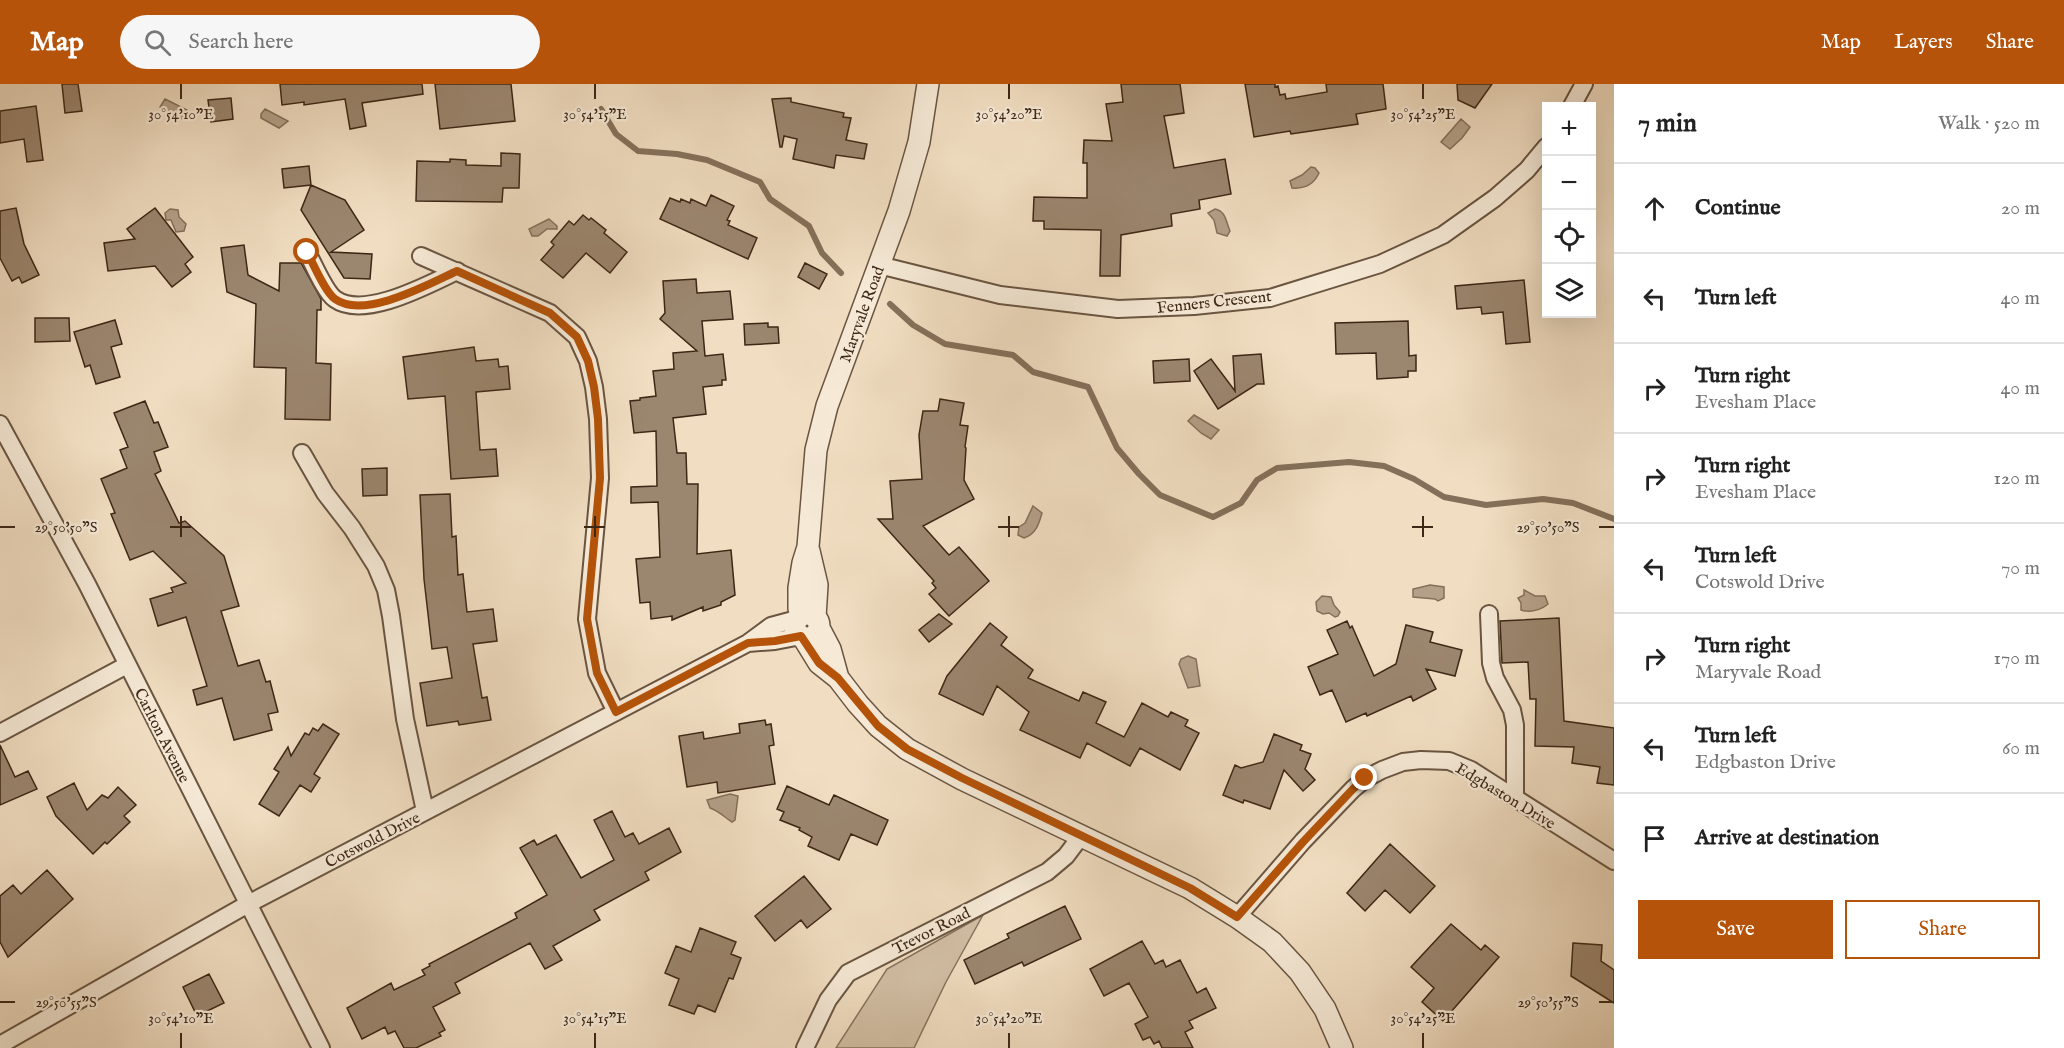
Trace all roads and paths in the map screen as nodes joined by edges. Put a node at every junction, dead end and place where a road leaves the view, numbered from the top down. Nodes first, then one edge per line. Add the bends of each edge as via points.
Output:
1 (928, 84) edge
2 (1584, 84) edge
3 (1574, 102) edge
4 (1542, 152) edge
5 (307, 252) dead end
6 (421, 256) dead end
7 (879, 265) junction
8 (457, 271) junction
9 (0, 424) edge
10 (302, 453) dead end
11 (1489, 614) dead end
12 (806, 625) junction
13 (128, 665) junction
14 (616, 712) junction
15 (0, 733) edge
16 (1515, 798) junction
17 (425, 811) junction
18 (1081, 836) junction
19 (1614, 861) edge
20 (248, 904) junction
21 (1237, 917) junction
22 (0, 1045) edge
23 (321, 1048) edge
24 (805, 1048) edge
25 (1342, 1048) edge

1 - 7 street, Maryvale Road via 919,142
2 - 3 street
4 - 7 street, Fenners Crescent via 1495,198 1443,235 1380,264 1270,298 1118,309 1000,295
5 - 8 street via 333,298 345,304 390,300
6 - 8 street
7 - 12 street, Maryvale Road via 824,417 816,450 808,547 817,585
8 - 14 street via 550,313 577,337 588,361 598,419 600,478 587,619 597,673
9 - 13 street, Carlton Avenue
10 - 17 street via 376,566 386,590 405,719
11 - 16 street via 1491,663 1515,725
12 - 14 street, Cotswold Drive via 771,626 748,643
12 - 18 street, Maryvale Road via 830,649 838,678 878,726 907,749
13 - 15 street
13 - 20 street, Carlton Avenue
14 - 17 street, Cotswold Drive
16 - 19 street, Edgbaston Drive
16 - 21 street, Edgbaston Drive via 1449,761 1403,762 1382,770 1353,789
17 - 20 street, Cotswold Drive
18 - 21 street, Maryvale Road via 1190,888
18 - 24 street, Trevor Road via 1047,872 848,973 828,1000
20 - 22 street, Cotswold Drive
20 - 23 street, Carlton Avenue
21 - 25 street, Maryvale Road via 1272,942 1300,972 1325,1009

